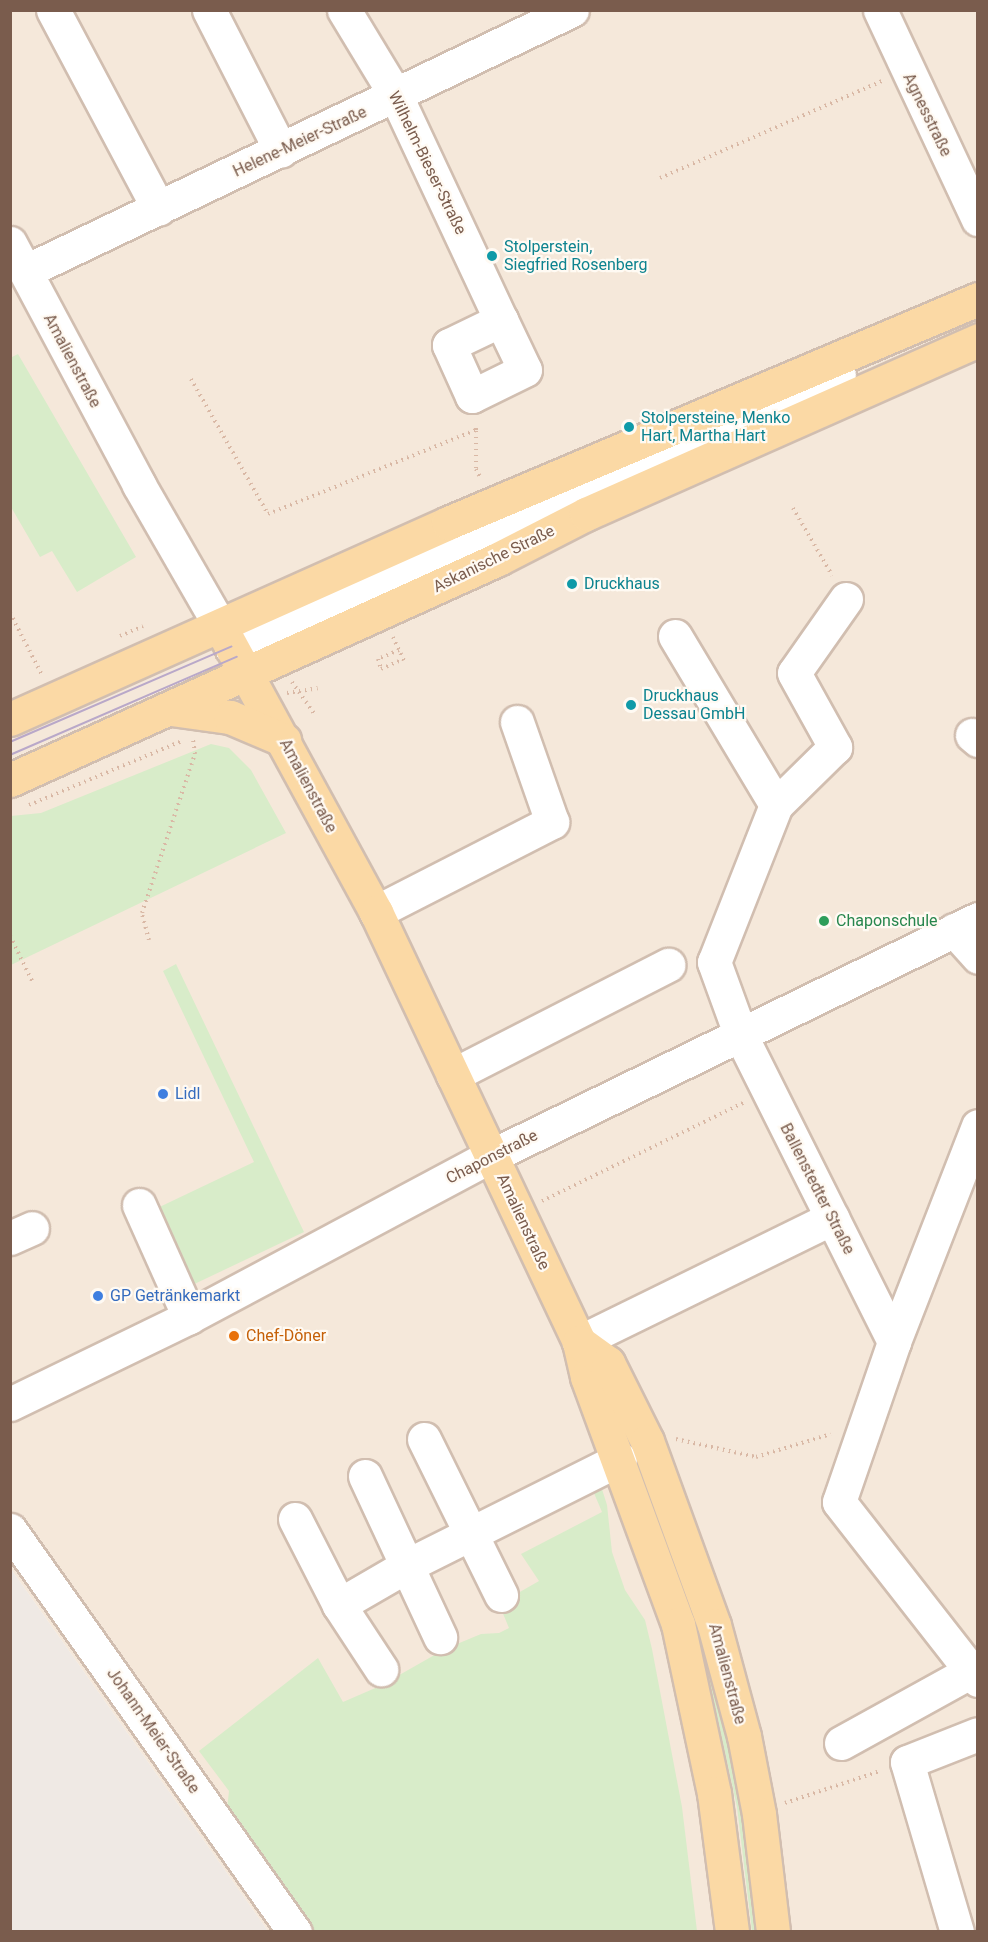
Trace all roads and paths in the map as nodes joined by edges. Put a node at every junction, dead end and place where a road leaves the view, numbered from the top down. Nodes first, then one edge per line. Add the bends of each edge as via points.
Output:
1 (53, 10) edge
2 (209, 10) edge
3 (344, 10) edge
4 (572, 10) edge
5 (880, 10) edge
6 (906, 71) junction
7 (396, 96) junction
8 (281, 151) junction
9 (660, 178) dead end
10 (974, 202) edge
11 (159, 208) junction
12 (10, 243) edge
13 (26, 271) junction
14 (978, 299) edge
15 (978, 314) edge
16 (501, 320) junction
17 (978, 326) edge
18 (978, 340) edge
19 (191, 380) dead end
20 (472, 396) junction
21 (476, 430) junction
22 (483, 483) dead end
23 (793, 508) dead end
24 (846, 599) joint
25 (10, 613) edge
26 (675, 636) dead end
27 (400, 651) joint
28 (239, 661) junction
29 (47, 683) dead end
30 (318, 688) dead end
31 (168, 709) junction
32 (10, 718) edge
33 (517, 722) dead end
34 (199, 737) dead end
35 (193, 738) junction
36 (284, 740) junction
37 (15, 794) edge
38 (776, 805) junction
39 (376, 912) junction
40 (966, 924) edge
41 (10, 936) edge
42 (149, 940) dead end
43 (978, 957) edge
44 (668, 965) dead end
45 (33, 983) dead end
46 (741, 1036) junction
47 (453, 1075) junction
48 (768, 1090) junction
49 (978, 1126) edge
50 (491, 1156) junction
51 (139, 1205) dead end
52 (519, 1212) junction
53 (832, 1218) junction
54 (189, 1317) junction
55 (579, 1342) junction
56 (894, 1342) junction
57 (10, 1404) edge
58 (864, 1425) junction
59 (424, 1438) dead end
60 (672, 1438) dead end
61 (620, 1459) junction
62 (365, 1476) dead end
63 (295, 1519) dead end
64 (10, 1530) edge
65 (470, 1533) junction
66 (408, 1565) junction
67 (501, 1595) dead end
68 (339, 1605) junction
69 (440, 1637) dead end
70 (381, 1669) dead end
71 (975, 1675) edge
72 (978, 1734) edge
73 (841, 1743) dead end
74 (907, 1762) junction
75 (759, 1814) junction
76 (978, 1923) edge
77 (296, 1932) edge
78 (732, 1932) edge
79 (773, 1932) edge
80 (957, 1932) edge
81 (964, 1932) edge

1 - 11 street
2 - 8 street
3 - 7 street, Wilhelm-Bieser-Straße
4 - 7 street, Helene-Meier-Straße
5 - 6 street, Agnesstraße
6 - 9 path
6 - 10 street, Agnesstraße
7 - 8 street, Helene-Meier-Straße
7 - 16 street, Wilhelm-Bieser-Straße
8 - 11 street, Helene-Meier-Straße
11 - 13 street, Helene-Meier-Straße
12 - 13 street, Amalienstraße
13 - 28 street, Amalienstraße via 117,446
14 - 28 main road, Askanische Straße via 458,519
15 - 28 street
16 - 20 street via 449,345
16 - 20 street, Wilhelm-Bieser-Straße via 525,370
17 - 28 street
18 - 28 main road, Askanische Straße via 596,509 498,560
19 - 21 path via 268,514
20 - 21 path
21 - 22 path via 476,469
23 - 24 path
24 - 38 street via 794,673 835,747
25 - 29 path
26 - 38 street
27 - 27 path via 404,660 381,669 378,659
28 - 30 path
28 - 31 main road, Askanische Straße
28 - 32 main road, Askanische Straße
28 - 36 main road, Amalienstraße
31 - 36 main road via 230,717
31 - 37 main road, Askanische Straße
33 - 39 street via 552,822
34 - 35 path
35 - 37 path via 134,759 51,798
35 - 42 path via 195,754 142,913
36 - 39 main road, Amalienstraße
38 - 46 street, Ballenstedter Straße via 714,962
39 - 47 main road, Amalienstraße
40 - 43 street
40 - 46 street, Chaponstraße
41 - 45 path
44 - 47 street
46 - 48 street, Ballenstedter Straße
46 - 50 street, Chaponstraße
47 - 50 main road, Amalienstraße
48 - 52 path
48 - 53 street, Ballenstedter Straße
49 - 56 street
50 - 52 main road, Amalienstraße
50 - 54 street, Chaponstraße
51 - 54 street
52 - 55 main road, Amalienstraße
53 - 55 street
53 - 56 street, Ballenstedter Straße
54 - 57 street, Chaponstraße
55 - 61 main road, Amalienstraße via 587,1377
55 - 75 main road, Amalienstraße via 608,1363 660,1475 714,1625 742,1727
56 - 58 street
58 - 60 path via 756,1457
58 - 71 street via 839,1502
59 - 65 street
61 - 65 street
61 - 78 main road, Amalienstraße via 678,1624 698,1705
62 - 66 street
63 - 68 street
64 - 77 street, Johann-Meier-Straße
65 - 66 street
65 - 67 street
66 - 68 street
66 - 69 street
68 - 70 street
71 - 73 street
72 - 74 street
74 - 75 path
74 - 80 street
75 - 79 main road, Amalienstraße
76 - 81 street

